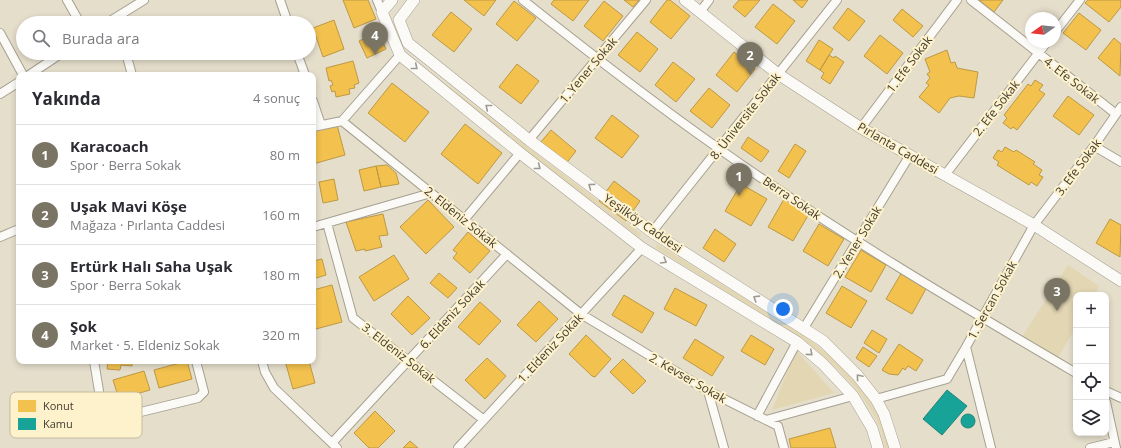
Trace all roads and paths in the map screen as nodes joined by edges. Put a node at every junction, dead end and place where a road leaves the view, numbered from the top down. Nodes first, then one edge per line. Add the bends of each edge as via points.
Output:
1 (67, 0) edge
2 (144, 0) edge
3 (280, 0) edge
4 (377, 0) edge
5 (392, 0) edge
6 (414, 0) edge
7 (523, 0) edge
8 (646, 0) edge
9 (685, 0) edge
10 (709, 0) edge
11 (837, 0) edge
12 (957, 0) edge
13 (971, 0) edge
14 (1080, 0) edge
15 (382, 12) junction
16 (700, 12) junction
17 (76, 16) edge
18 (122, 16) edge
19 (286, 16) edge
20 (398, 20) junction
21 (1061, 24) edge
22 (0, 33) edge
23 (408, 43) junction
24 (1042, 48) edge
25 (1038, 53) junction
26 (400, 55) junction
27 (597, 59) junction
28 (52, 60) edge
29 (128, 60) edge
30 (300, 60) edge
31 (21, 72) edge
32 (34, 72) edge
33 (131, 72) edge
34 (304, 72) edge
35 (778, 74) junction
36 (16, 84) edge
37 (0, 94) edge
38 (1121, 107) edge
39 (1116, 114) junction
40 (342, 121) junction
41 (317, 126) edge
42 (861, 128) junction
43 (529, 140) junction
44 (1094, 146) junction
45 (719, 149) junction
46 (520, 153) junction
47 (910, 155) junction
48 (1121, 162) edge
49 (944, 175) junction
50 (431, 193) junction
51 (464, 220) junction
52 (327, 223) junction
53 (1034, 225) junction
54 (316, 226) edge
55 (16, 230) edge
56 (652, 232) junction
57 (0, 237) edge
58 (857, 241) junction
59 (642, 248) junction
60 (507, 254) junction
61 (1121, 281) edge
62 (581, 314) junction
63 (983, 318) junction
64 (804, 328) junction
65 (797, 342) junction
66 (966, 347) junction
67 (409, 361) junction
68 (94, 364) edge
69 (197, 364) edge
70 (263, 364) edge
71 (1073, 371) edge
72 (708, 391) junction
73 (99, 392) edge
74 (1109, 392) edge
75 (853, 396) junction
76 (1121, 398) edge
77 (876, 399) junction
78 (142, 412) edge
79 (757, 416) junction
80 (1109, 416) edge
81 (484, 420) junction
82 (766, 420) junction
83 (1115, 445) edge
84 (335, 446) edge
85 (458, 448) edge
86 (724, 448) edge
87 (784, 448) edge
88 (878, 448) edge
89 (895, 448) edge
90 (991, 448) edge
91 (1090, 448) edge

1 - 17 street
2 - 18 street
3 - 19 street
4 - 15 street
5 - 15 street
6 - 20 street
7 - 27 street, Berra Sokak
8 - 27 street, 1. Yener Sokak
9 - 16 street, Pırlanta Caddesi
10 - 16 street
11 - 35 street, 8. Üniversite Sokak
12 - 42 street, 1. Efe Sokak
13 - 25 street, 4. Efe Sokak
14 - 21 street
15 - 20 street
15 - 26 street, Yeşilköy Caddesi
16 - 35 street, Pırlanta Caddesi
20 - 23 street, Yeşilköy Caddesi
22 - 31 street
23 - 26 street
43 -> 23 street, Yeşilköy Caddesi
24 - 25 street, 2. Efe Sokak
25 - 39 street, 4. Efe Sokak
25 - 49 street, 2. Efe Sokak
26 - 40 street
26 -> 46 street, Yeşilköy Caddesi
27 - 43 street, 1. Yener Sokak
27 - 45 street, Berra Sokak
28 - 32 street
29 - 33 street
30 - 34 street
35 - 42 street, Pırlanta Caddesi
35 - 45 street, 8. Üniversite Sokak
36 - 37 street
38 - 39 street, 3. Efe Sokak
39 - 44 street, 3. Efe Sokak
40 - 41 street
40 - 50 street, 2. Eldeniz Sokak
42 - 47 street, Pırlanta Caddesi
56 -> 43 street, Yeşilköy Caddesi
44 - 48 street
44 - 53 street, 3. Efe Sokak
45 - 56 street, 8. Üniversite Sokak
45 - 58 street, Berra Sokak
46 - 51 street
46 -> 59 street, Yeşilköy Caddesi
47 - 49 street, Pırlanta Caddesi
47 - 58 street, 2. Yener Sokak
49 - 53 street, Pırlanta Caddesi
50 - 51 street, 2. Eldeniz Sokak
50 - 52 street
51 - 60 street, 2. Eldeniz Sokak
52 - 54 street
52 - 67 street, 3. Eldeniz Sokak via 353,318
53 - 61 street, Pırlanta Caddesi
53 - 63 street, 1. Sercan Sokak
55 - 57 street
56 - 59 street
64 -> 56 street, Yeşilköy Caddesi
58 - 63 street, Berra Sokak
58 - 64 street, 2. Yener Sokak
59 - 62 street, 1. Eldeniz Sokak
59 -> 65 street, Yeşilköy Caddesi
60 - 62 street, 2. Eldeniz Sokak
60 - 67 street, 6. Eldeniz Sokak
62 - 72 street, 2. Kevser Sokak
62 - 81 street, 1. Eldeniz Sokak
63 - 66 street, 1. Sercan Sokak
63 - 71 street, Berra Sokak
77 -> 64 street, Yeşilköy Caddesi via 853,370 829,346
65 -> 75 street, Yeşilköy Caddesi via 823,364
65 - 79 street
66 - 77 street via 947,379
66 - 90 street, 1. Sercan Sokak
67 - 81 street, 3. Eldeniz Sokak
67 - 84 street, 6. Eldeniz Sokak
68 - 73 street
69 - 78 street via 204,392 198,398
70 - 84 street via 274,388
72 - 79 street, 2. Kevser Sokak
72 - 86 street
74 - 76 street
75 - 82 street
75 - 88 street, Yeşilköy Caddesi via 872,428
77 - 89 street, Yeşilköy Caddesi via 884,414
79 - 82 street, 2. Kevser Sokak
80 - 83 street
81 - 85 street, 1. Eldeniz Sokak
82 - 87 street, 2. Kevser Sokak via 778,426
83 - 91 street

